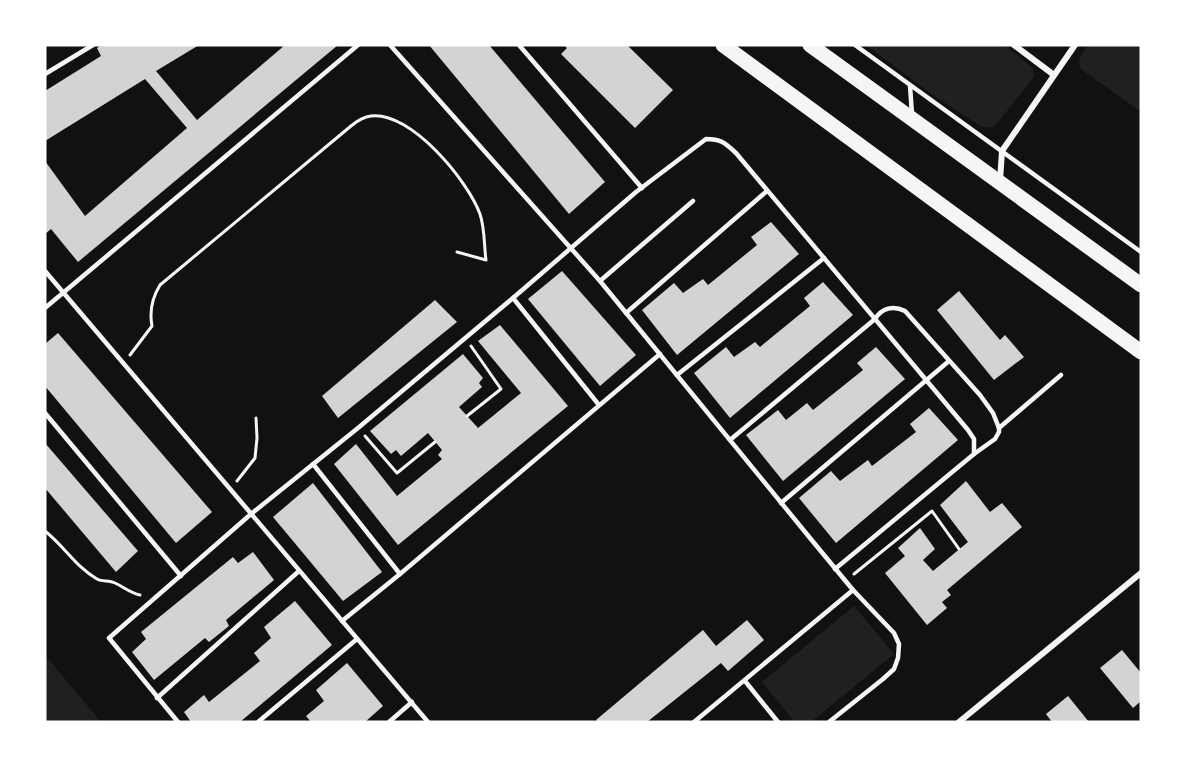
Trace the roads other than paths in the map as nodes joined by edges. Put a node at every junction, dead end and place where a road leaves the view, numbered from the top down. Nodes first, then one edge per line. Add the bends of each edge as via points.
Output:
1 (93, 45) edge
2 (358, 45) edge
3 (390, 45) edge
4 (519, 45) edge
5 (723, 45) edge
6 (810, 45) edge
7 (855, 45) edge
8 (1014, 45) edge
9 (1075, 45) edge
10 (45, 74) edge
11 (1053, 75) junction
12 (910, 86) junction
13 (913, 120) junction
14 (1002, 151) junction
15 (999, 183) junction
16 (642, 188) junction
17 (767, 191) junction
18 (693, 201) dead end
19 (570, 249) junction
20 (1141, 252) edge
21 (824, 258) junction
22 (45, 271) edge
23 (600, 281) junction
24 (1141, 285) edge
25 (63, 292) junction
26 (513, 298) junction
27 (45, 308) edge
28 (626, 313) junction
29 (875, 319) junction
30 (1141, 352) edge
31 (660, 354) junction
32 (949, 361) junction
33 (677, 375) junction
34 (1061, 375) dead end
35 (926, 380) junction
36 (599, 405) junction
37 (45, 413) edge
38 (999, 428) junction
39 (730, 440) junction
40 (974, 454) junction
41 (314, 464) junction
42 (781, 503) junction
43 (251, 514) junction
44 (836, 569) junction
45 (299, 571) junction
46 (1141, 573) edge
47 (400, 574) junction
48 (181, 576) junction
49 (853, 590) junction
50 (342, 621) junction
51 (357, 639) junction
52 (745, 681) junction
53 (157, 698) junction
54 (412, 702) junction
55 (178, 722) edge
56 (258, 722) edge
57 (389, 722) edge
58 (428, 722) edge
59 (694, 722) edge
60 (778, 722) edge
61 (829, 722) edge
62 (959, 722) edge

1 - 10 lane
2 - 25 lane
3 - 19 lane
4 - 16 lane
5 - 30 main road
6 - 13 main road
7 - 12 lane
8 - 11 street
9 - 11 street
11 - 14 street
12 - 13 lane
12 - 14 lane
13 - 15 main road
14 - 15 street
14 - 20 lane
15 - 24 main road
16 - 17 lane via 698,144 715,139 726,143
16 - 19 lane
17 - 21 lane
17 - 28 lane
18 - 23 lane
19 - 23 lane
19 - 26 lane
21 - 29 lane
21 - 33 lane
22 - 25 lane
23 - 28 lane
25 - 27 lane
25 - 43 lane
26 - 36 lane
26 - 41 lane
28 - 31 lane
29 - 32 lane via 888,309 905,311
29 - 35 lane
29 - 39 lane
31 - 33 lane
31 - 36 lane
32 - 35 lane
32 - 38 lane via 980,395
33 - 39 lane
34 - 38 lane
35 - 40 lane via 972,435
35 - 42 lane
36 - 47 lane
37 - 48 lane
38 - 40 lane via 995,439
39 - 42 lane
40 - 44 lane
41 - 43 lane
41 - 47 lane
42 - 44 lane
43 - 45 lane
43 - 48 lane
44 - 49 lane
45 - 50 lane
45 - 53 lane
46 - 62 street
47 - 50 lane
48 - 53 lane via 109,638
49 - 52 lane
49 - 61 lane via 894,633 899,644 898,658 894,669
50 - 51 lane
51 - 54 lane
51 - 56 lane
52 - 59 lane
52 - 60 lane
53 - 55 lane
54 - 57 lane
54 - 58 lane

